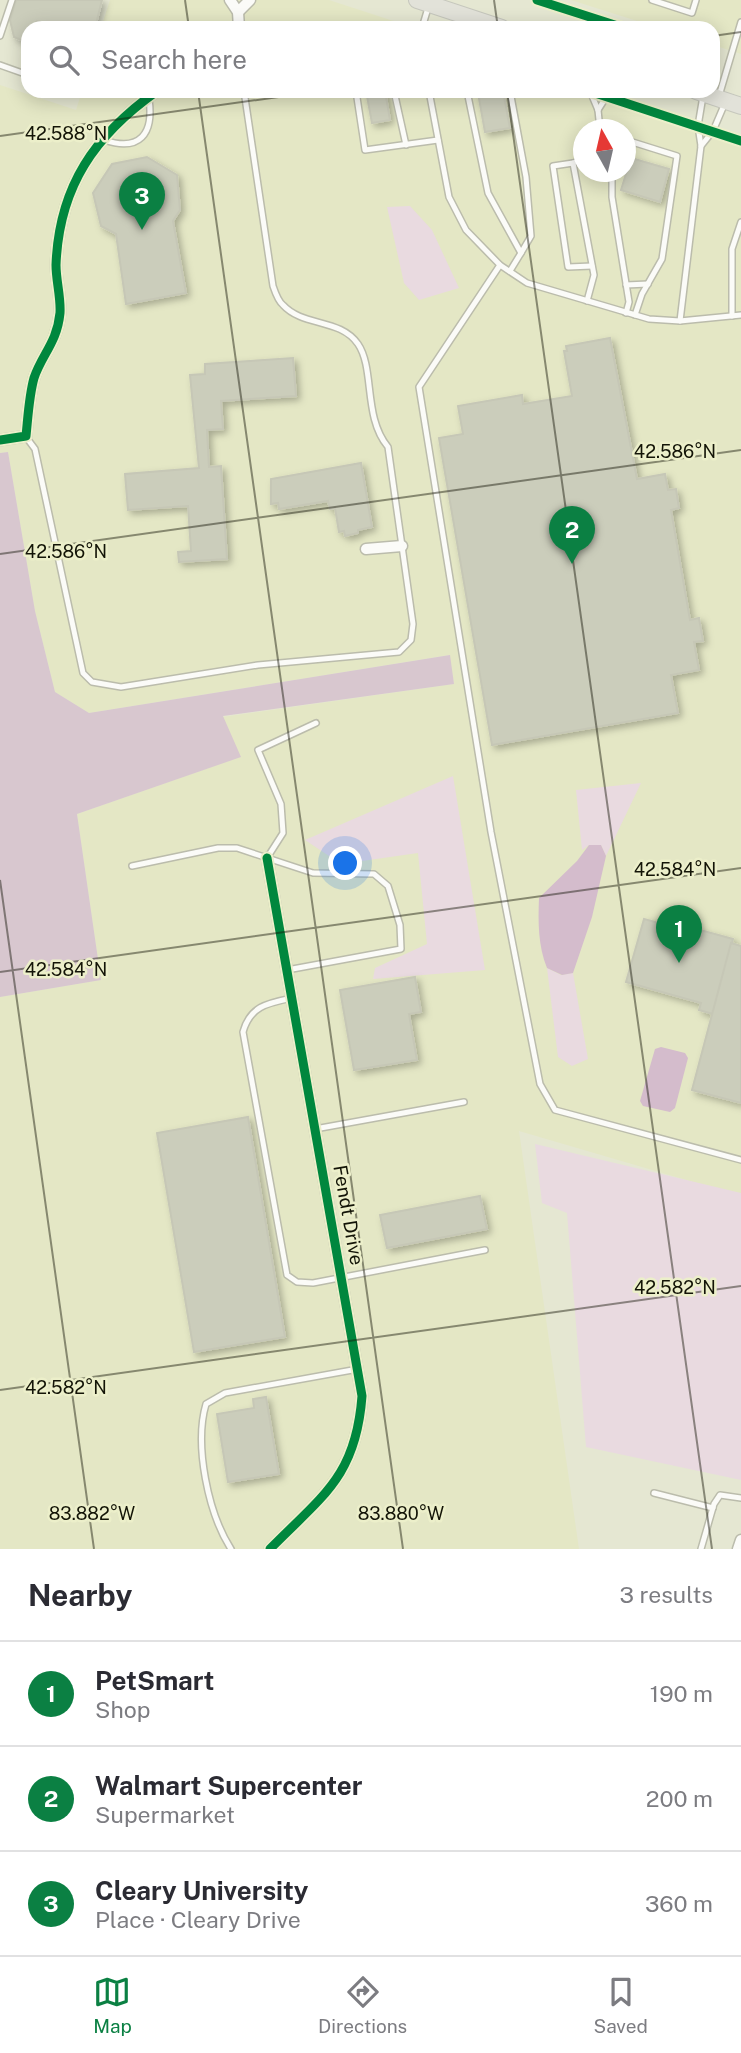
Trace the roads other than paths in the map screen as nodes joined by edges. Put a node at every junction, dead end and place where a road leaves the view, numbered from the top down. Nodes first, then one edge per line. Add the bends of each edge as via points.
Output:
1 (12, 0) edge
2 (230, 0) edge
3 (250, 0) edge
4 (652, 0) edge
5 (696, 0) edge
6 (425, 1) edge
7 (238, 12) junction
8 (239, 21) edge
9 (423, 21) edge
10 (482, 21) edge
11 (741, 22) edge
12 (0, 36) edge
13 (0, 65) edge
14 (21, 72) edge
15 (720, 88) edge
16 (147, 98) edge
17 (153, 98) edge
18 (245, 98) edge
19 (357, 98) edge
20 (396, 98) edge
21 (430, 98) edge
22 (468, 98) edge
23 (511, 98) edge
24 (593, 98) edge
25 (606, 98) edge
26 (717, 98) edge
27 (598, 110) junction
28 (599, 119) edge
29 (101, 139) junction
30 (438, 140) junction
31 (636, 143) edge
32 (406, 145) junction
33 (701, 146) junction
34 (573, 163) edge
35 (577, 182) edge
36 (612, 182) edge
37 (741, 222) edge
38 (521, 253) junction
39 (732, 261) junction
40 (741, 263) edge
41 (500, 265) junction
42 (592, 266) junction
43 (510, 271) junction
44 (648, 284) junction
45 (626, 285) junction
46 (587, 301) junction
47 (626, 313) junction
48 (635, 315) junction
49 (741, 315) edge
50 (732, 316) junction
51 (680, 321) junction
52 (26, 436) junction
53 (0, 440) edge
54 (402, 546) junction
55 (366, 550) dead end
56 (316, 723) dead end
57 (267, 858) junction
58 (132, 866) dead end
59 (287, 970) junction
60 (292, 998) junction
61 (464, 1102) dead end
62 (316, 1129) junction
63 (741, 1160) edge
64 (485, 1250) dead end
65 (342, 1278) junction
66 (359, 1369) junction
67 (654, 1493) dead end
68 (741, 1498) edge
69 (713, 1508) junction
70 (741, 1539) edge
71 (231, 1549) edge
72 (270, 1549) edge
73 (701, 1549) edge
74 (738, 1549) edge

1 - 12 lane
2 - 7 street
3 - 7 street
4 - 5 lane via 692,13
6 - 9 lane
6 - 10 main road
7 - 8 street
11 - 15 lane
13 - 14 lane
16 - 29 street
17 - 29 lane via 150,128 143,137 130,144
18 - 54 lane via 272,286 283,306 346,329 360,347 377,434 388,447
19 - 32 lane via 365,150
20 - 32 lane
21 - 30 lane
22 - 38 lane via 488,193
23 - 38 lane via 531,236
24 - 27 lane
25 - 27 lane
26 - 33 lane via 713,131
26 - 33 lane via 698,126
27 - 28 lane
29 - 52 street via 82,166 59,227 60,312 54,343 35,376
30 - 32 lane
30 - 41 lane via 449,197 466,230
31 - 44 lane via 677,156 662,259
33 - 51 lane
34 - 42 lane via 553,166 568,267
35 - 42 lane
36 - 45 lane
37 - 39 lane
38 - 43 lane
39 - 40 lane
39 - 50 lane
41 - 43 lane
41 - 63 lane via 419,387 491,832 540,1084 555,1110
42 - 46 lane
43 - 46 lane via 527,283
44 - 45 lane
44 - 48 lane
45 - 47 lane
46 - 47 lane
47 - 48 lane
48 - 51 lane
49 - 50 lane
50 - 51 lane
52 - 53 street
52 - 54 lane via 35,449 83,673 104,686 398,652 411,640 413,624
54 - 55 street
56 - 57 lane via 258,750 282,804 283,833
57 - 58 lane via 237,848 218,848
57 - 59 street, Fendt Drive
57 - 59 lane via 313,873 374,873 388,886 400,925 401,949
59 - 60 street, Fendt Drive
60 - 62 street, Fendt Drive
60 - 65 lane via 255,1009 243,1032 282,1261 287,1275 297,1282
61 - 62 lane
62 - 65 street, Fendt Drive
64 - 65 lane
65 - 66 street, Fendt Drive
66 - 71 lane via 225,1393 206,1404 200,1425 210,1498 214,1518
66 - 72 street, Fendt Drive via 360,1417 347,1462 320,1501
67 - 69 lane
68 - 69 lane via 720,1495
69 - 73 lane
70 - 74 street

